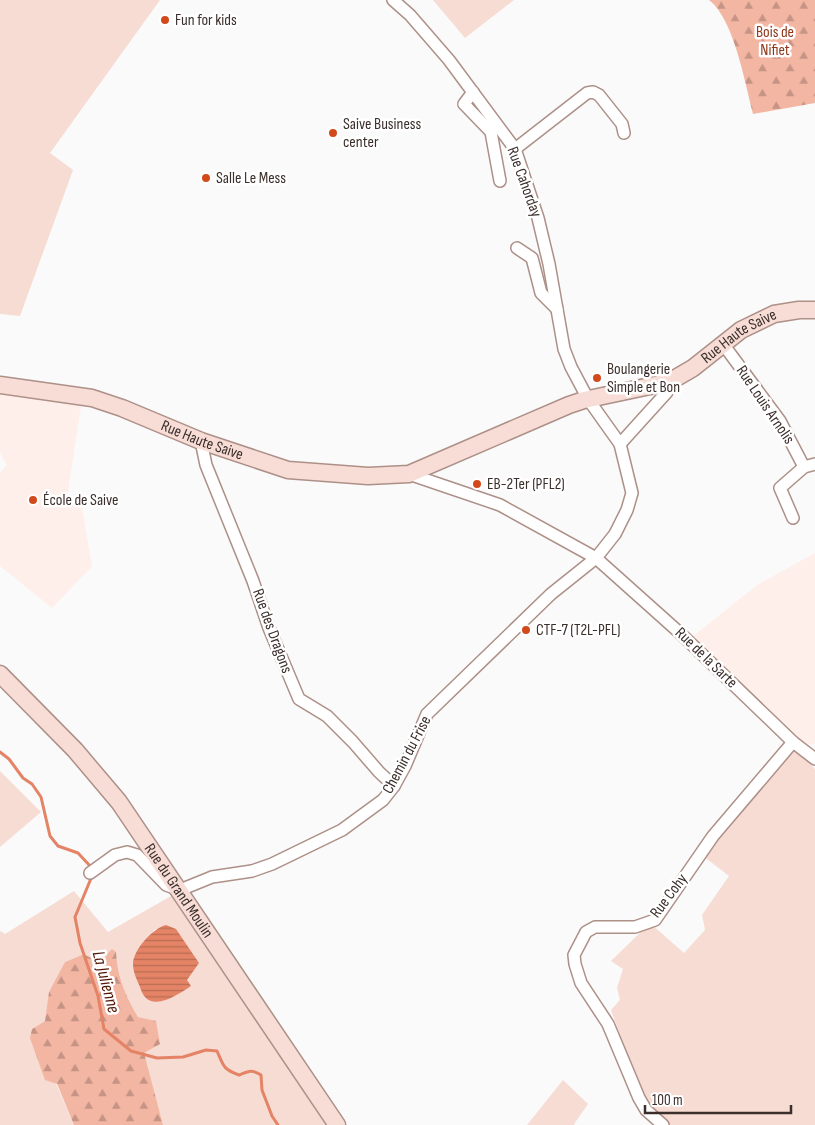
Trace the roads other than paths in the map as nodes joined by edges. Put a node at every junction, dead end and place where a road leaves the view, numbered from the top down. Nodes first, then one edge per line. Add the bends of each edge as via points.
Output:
1 (393, 0) edge
2 (473, 92) junction
3 (624, 133) dead end
4 (515, 149) junction
5 (500, 181) dead end
6 (517, 248) dead end
7 (557, 309) junction
8 (815, 310) edge
9 (723, 344) junction
10 (669, 382) junction
11 (0, 385) edge
12 (588, 399) junction
13 (201, 441) junction
14 (620, 444) junction
15 (810, 466) edge
16 (409, 474) junction
17 (793, 518) dead end
18 (596, 558) junction
19 (0, 674) edge
20 (792, 742) junction
21 (812, 752) edge
22 (394, 786) junction
23 (93, 871) dead end
24 (180, 890) junction
25 (337, 1125) edge
26 (663, 1125) edge

1 - 2 street, Rue Cahorday via 410,15
2 - 4 street, Rue Cahorday
2 - 5 street via 464,104 491,132
3 - 4 street via 622,124 593,92 587,93
4 - 7 street, Rue Cahorday via 538,218
6 - 7 street via 532,258 541,293
7 - 12 street, Rue Cahorday via 564,349
8 - 9 street, Rue Haute Saive via 774,314 741,330
9 - 10 street, Rue Haute Saive
9 - 15 street, Rue Louis Arnolis
10 - 12 street, Rue Haute Saive
10 - 14 street, Rue Haute Saive via 666,392
11 - 13 street, Rue Haute Saive via 92,398
12 - 14 street
12 - 16 street, Rue Haute Saive via 569,404
13 - 16 street, Rue Haute Saive via 288,470 368,476
13 - 22 street, Rue des Dragons via 206,465 299,699 327,716
14 - 18 street via 632,493 615,534
15 - 17 street, Rue Louis Arnolis via 780,488
16 - 18 street, Rue Haute Saive via 500,505
18 - 20 street, Rue de la Sarte via 681,634
18 - 22 street, Chemin du Frise via 551,594 427,714
19 - 24 street, Rue du Grand Moulin via 92,769
20 - 21 street, Rue de la Sarte
20 - 26 street, Rue Cohy via 713,836 654,920 636,927 595,926 586,932 574,955 581,983 608,1024 639,1098 646,1110
22 - 24 street, Chemin du Frise via 384,800 342,830 272,864 252,871 212,877
23 - 24 street via 115,855 127,852 137,855 166,886
24 - 25 street, Rue du Grand Moulin

